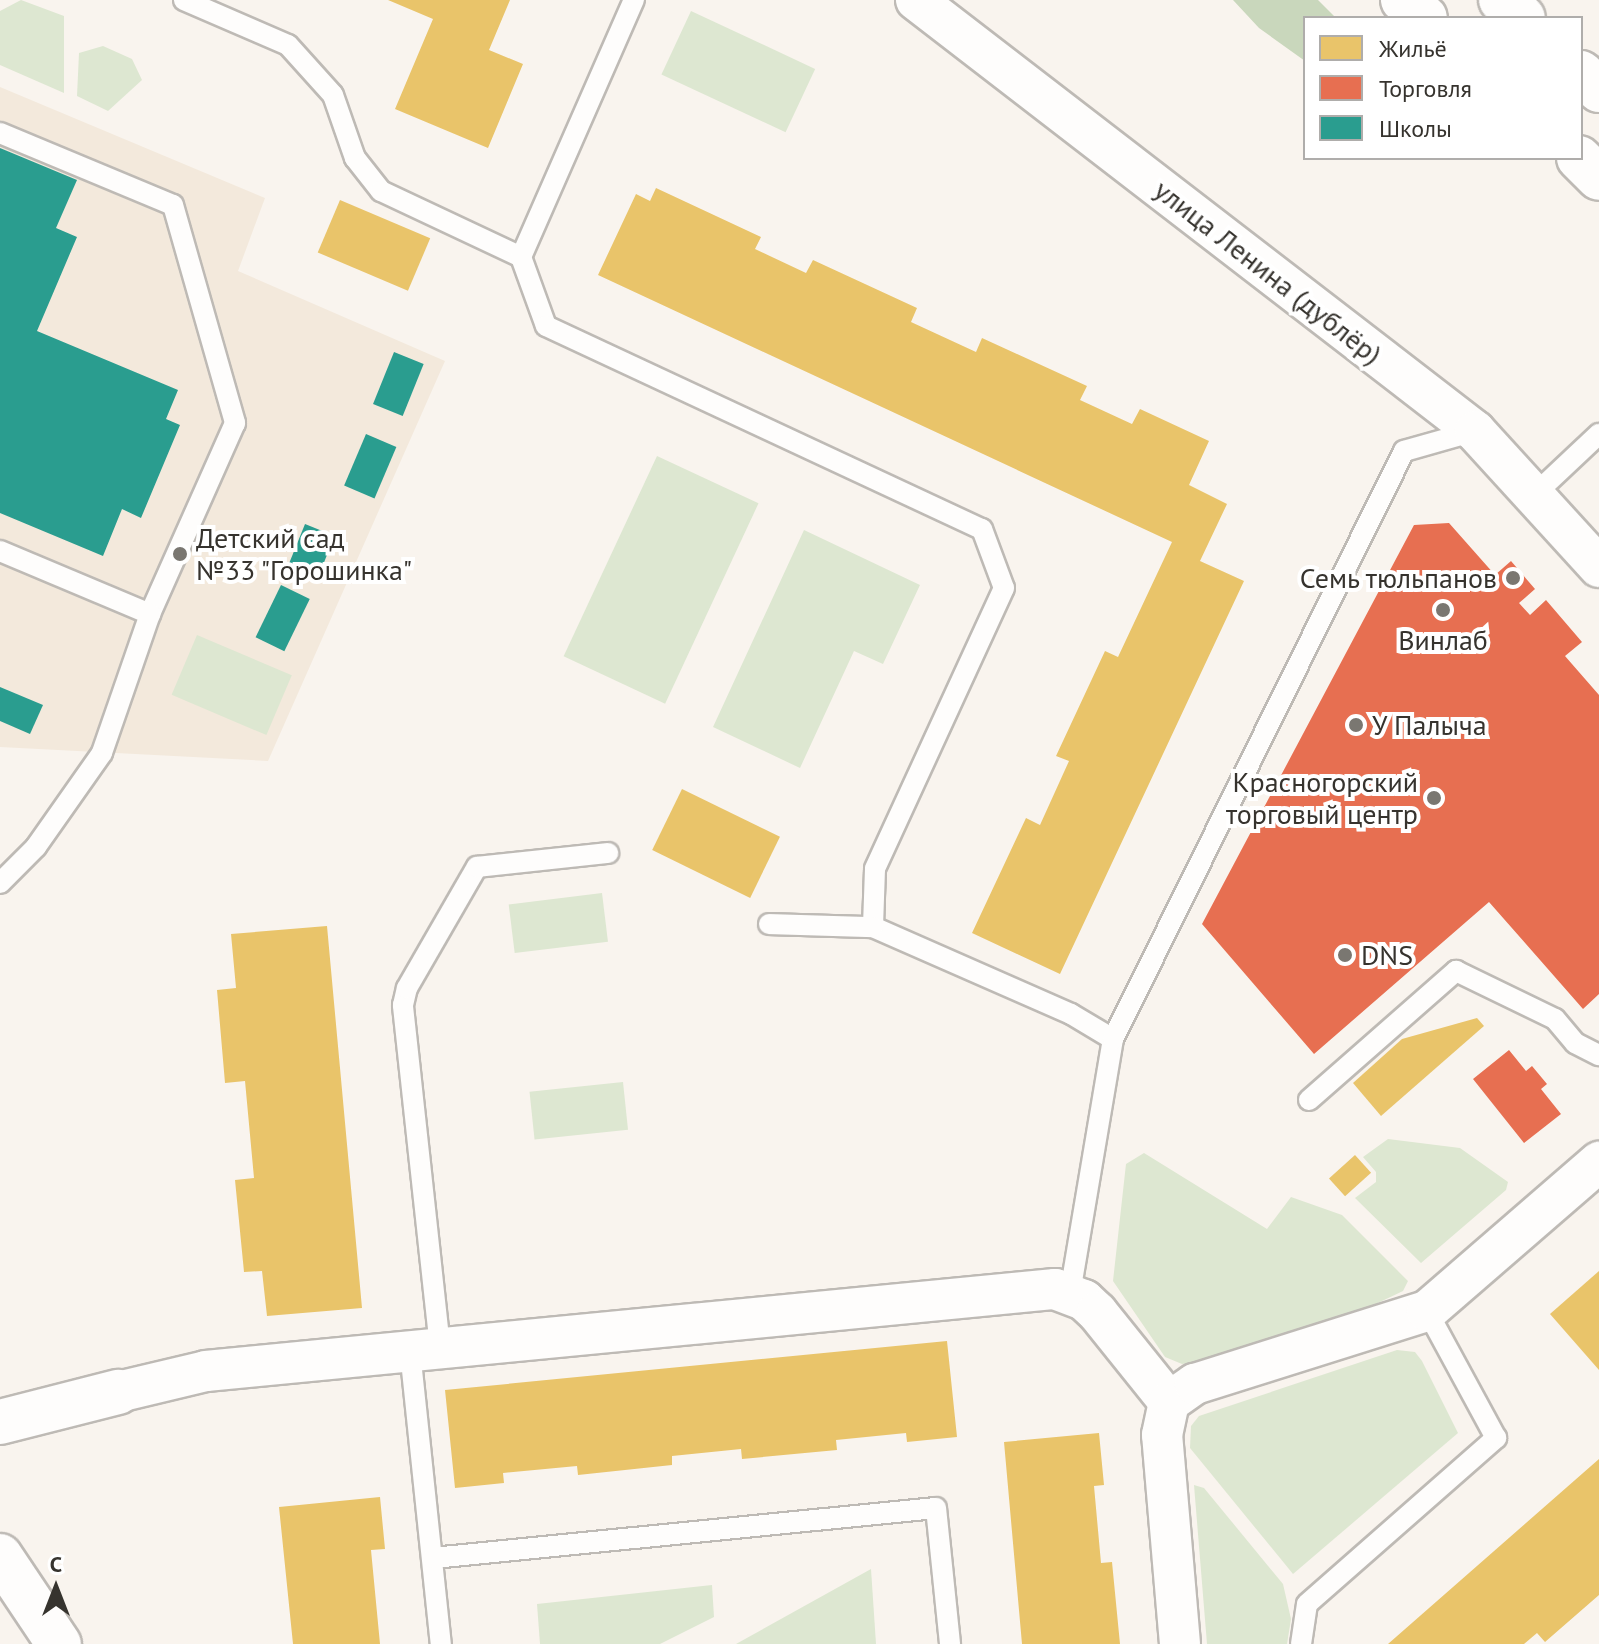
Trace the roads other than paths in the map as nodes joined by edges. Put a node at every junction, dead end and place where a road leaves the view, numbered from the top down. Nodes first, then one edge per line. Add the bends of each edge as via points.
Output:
1 (184, 0) edge
2 (634, 0) edge
3 (916, 0) edge
4 (1403, 0) edge
5 (1501, 0) edge
6 (1423, 16) edge
7 (1521, 16) edge
8 (1583, 75) edge
9 (1599, 90) edge
10 (0, 133) edge
11 (1581, 160) edge
12 (1599, 178) edge
13 (521, 257) junction
14 (1475, 431) junction
15 (1599, 434) edge
16 (1535, 494) junction
17 (0, 551) edge
18 (1599, 567) edge
19 (150, 614) junction
20 (608, 853) dead end
21 (0, 883) edge
22 (769, 924) dead end
23 (873, 927) junction
24 (1113, 1039) junction
25 (1599, 1055) edge
26 (1309, 1100) dead end
27 (1599, 1162) edge
28 (1070, 1293) junction
29 (1427, 1311) junction
30 (425, 1349) junction
31 (118, 1392) joint
32 (1169, 1402) junction
33 (0, 1422) edge
34 (0, 1556) edge
35 (433, 1558) junction
36 (59, 1644) edge
37 (441, 1644) edge
38 (950, 1644) edge
39 (1180, 1644) edge
40 (1301, 1644) edge

1 - 13 lane via 288,45 333,95 355,158 381,191
2 - 13 lane
3 - 14 street, улица Ленина (дублёр)
4 - 6 street
5 - 7 street
8 - 9 street
10 - 19 lane via 173,205 235,423
11 - 12 street
13 - 23 lane via 546,326 982,529 1004,588 875,869
14 - 16 street, улица Ленина (дублёр)
14 - 24 lane via 1404,451
15 - 16 lane
16 - 18 street, улица Ленина (дублёр)
17 - 19 lane
19 - 21 lane via 102,753 36,847
20 - 30 lane via 477,867 407,988 403,1005
22 - 23 lane
23 - 24 lane via 1071,1014
24 - 28 lane
25 - 26 lane via 1575,1043 1555,1019 1456,971
27 - 29 street
28 - 30 street via 1037,1289
28 - 32 street via 1097,1312
29 - 32 street via 1195,1384
29 - 40 lane via 1496,1438 1307,1604
30 - 31 street via 206,1371
30 - 35 lane
31 - 33 street
32 - 39 street via 1162,1435
34 - 36 street
35 - 37 lane
35 - 38 lane via 936,1508

